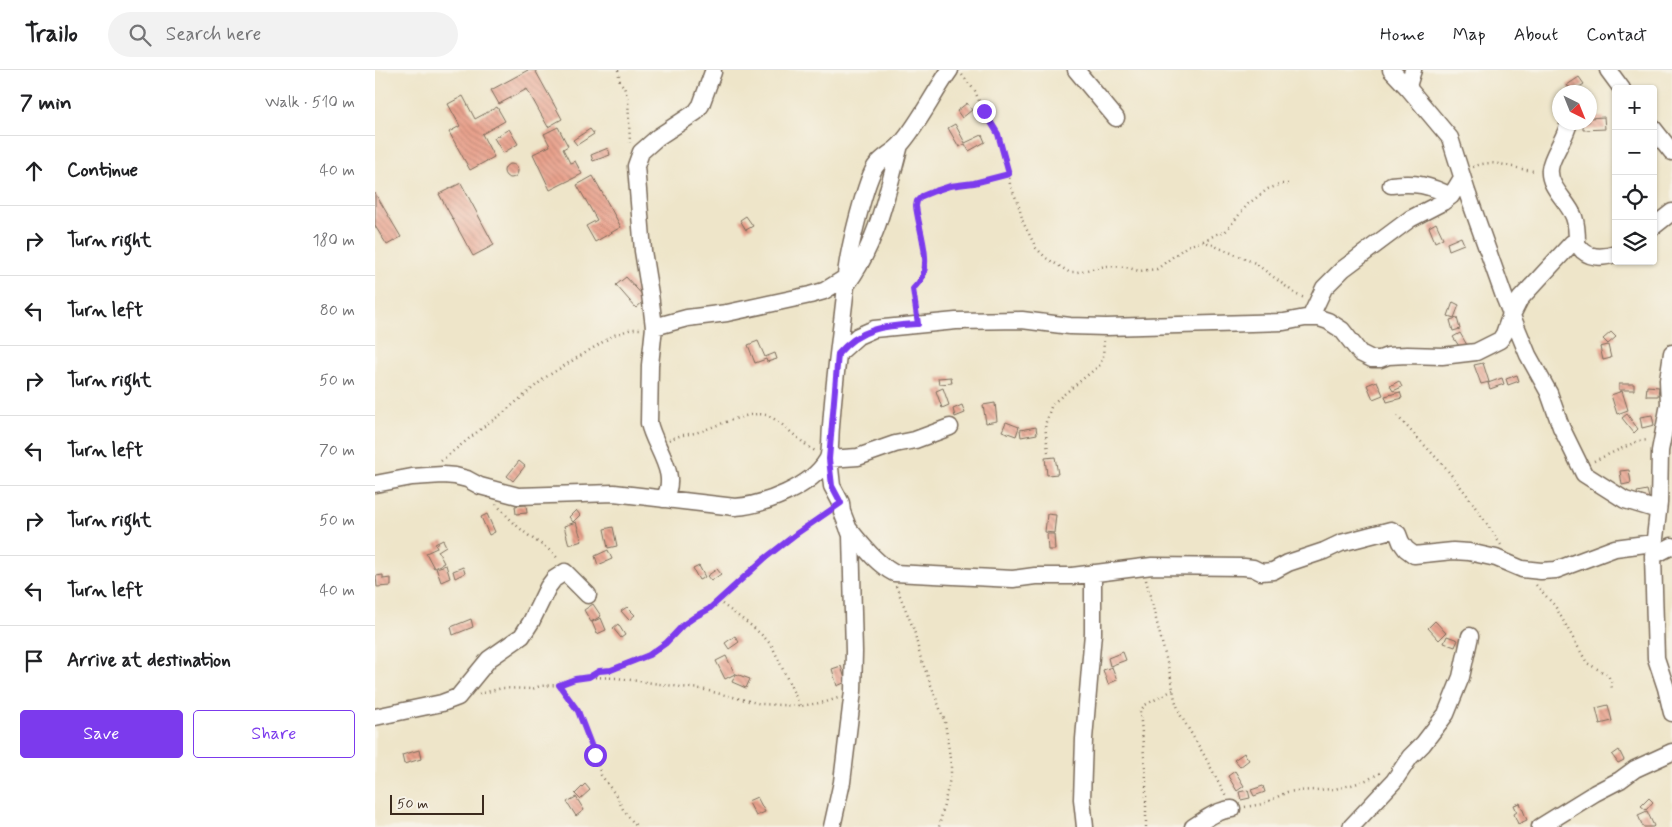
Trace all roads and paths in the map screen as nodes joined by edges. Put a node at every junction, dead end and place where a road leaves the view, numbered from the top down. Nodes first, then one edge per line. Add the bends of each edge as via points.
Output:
1 (619, 70) edge
2 (950, 70) edge
3 (959, 70) edge
4 (1076, 70) edge
5 (1391, 70) edge
6 (1413, 70) edge
7 (1608, 70) edge
8 (713, 72) dead end
9 (1619, 85) edge
10 (1409, 89) junction
11 (1116, 118) dead end
12 (1567, 130) edge
13 (1655, 130) edge
14 (1672, 152) edge
15 (636, 166) junction
16 (1550, 167) junction
17 (1009, 174) junction
18 (1461, 176) junction
19 (1290, 184) dead end
20 (1391, 185) dead end
21 (1451, 196) junction
22 (1672, 212) edge
23 (1657, 224) edge
24 (1203, 241) junction
25 (1577, 244) junction
26 (1612, 255) edge
27 (845, 282) junction
28 (1316, 302) junction
29 (1511, 314) junction
30 (1310, 318) junction
31 (918, 324) junction
32 (653, 325) junction
33 (1102, 327) junction
34 (1672, 353) edge
35 (838, 354) junction
36 (1397, 416) dead end
37 (950, 427) dead end
38 (1663, 438) junction
39 (659, 446) junction
40 (1048, 452) dead end
41 (829, 459) junction
42 (1581, 466) junction
43 (426, 477) junction
44 (375, 484) edge
45 (480, 486) junction
46 (663, 500) junction
47 (841, 503) junction
48 (1658, 510) junction
49 (848, 528) junction
50 (1672, 546) edge
51 (1653, 549) junction
52 (1143, 567) junction
53 (1519, 568) junction
54 (887, 569) junction
55 (565, 572) junction
56 (1093, 573) junction
57 (588, 595) dead end
58 (718, 601) junction
59 (1470, 636) dead end
60 (589, 677) junction
61 (559, 685) junction
62 (1173, 690) junction
63 (1612, 690) dead end
64 (853, 691) junction
65 (458, 697) junction
66 (800, 706) junction
67 (1672, 713) edge
68 (375, 717) edge
69 (1672, 752) edge
70 (1386, 768) dead end
71 (1233, 809) junction
72 (637, 827) edge
73 (832, 827) edge
74 (939, 827) edge
75 (1085, 827) edge
76 (1145, 827) edge
77 (1193, 827) edge
78 (1351, 827) edge
79 (1540, 827) edge

1 - 15 path via 620,82 628,99 629,135
2 - 27 street via 900,145 875,167 856,226
3 - 17 path via 975,91 998,134
4 - 11 street
5 - 10 street
6 - 10 street
7 - 9 street
8 - 15 street via 701,105 646,148
10 - 18 street via 1450,138
12 - 16 street
13 - 14 street
15 - 32 street
16 - 18 path via 1537,172 1483,163
16 - 25 street via 1552,182 1574,218
17 - 24 path via 1023,222 1035,248 1069,272 1106,266 1139,271 1157,269 1187,246
17 - 31 path via 950,186 917,201 924,262 923,276 913,289
18 - 21 street
18 - 29 street
19 - 24 path via 1267,190 1248,204 1225,232
20 - 21 street via 1418,184
21 - 28 street via 1410,219 1363,253 1324,288
22 - 23 street
24 - 28 path via 1255,264 1297,295
25 - 26 street via 1593,256
25 - 29 street via 1572,243 1520,299
27 - 32 street via 810,295
27 - 35 street
28 - 30 street
29 - 30 street via 1500,340 1476,352 1380,359 1365,357 1336,325
29 - 42 street
30 - 33 street via 1284,322
31 - 33 street via 1022,320
31 - 35 street via 874,329 858,336
32 - 39 street via 649,422
32 - 43 path via 614,335 546,377 440,462
33 - 40 path via 1102,362 1049,410 1045,425
34 - 38 street
35 - 41 street
36 - 53 path via 1445,467
37 - 41 street via 858,457
38 - 42 path via 1638,441
38 - 48 street
39 - 41 path via 680,434 739,418 766,415 810,449
39 - 46 street via 669,478
41 - 46 street via 797,487 746,506
41 - 47 street via 832,486
42 - 48 street via 1584,474 1625,500
43 - 44 street
43 - 45 street via 455,476
45 - 46 street via 518,496 614,493
45 - 55 path via 519,528 552,550
47 - 49 street
47 - 58 path via 764,559
48 - 51 street
49 - 54 street via 873,558
49 - 64 street via 851,535 853,600
50 - 51 street
51 - 53 street via 1615,548 1556,570
51 - 67 street via 1656,658
52 - 53 street via 1253,568 1267,573 1341,543 1391,530 1414,555 1469,552 1496,558
52 - 56 street
52 - 62 path
53 - 63 path via 1555,606 1587,663 1608,675
54 - 56 street via 894,573 1013,579
54 - 74 path via 905,606 945,722 951,774
55 - 57 street
55 - 65 street via 548,587 522,636 489,659
56 - 75 street via 1093,633 1083,738
58 - 60 path via 683,625 649,655
58 - 66 path via 772,646
59 - 78 street via 1461,677 1446,714 1394,781
60 - 61 path
60 - 66 path via 701,688 761,704
61 - 65 path via 532,689 503,688
61 - 72 path via 578,711 601,775
62 - 71 path via 1184,724
62 - 76 path via 1140,711 1146,769
64 - 66 path via 826,702
64 - 73 street via 842,782
65 - 68 street
69 - 79 street via 1635,769
70 - 71 path via 1355,784 1295,790 1263,804
71 - 77 street via 1213,814

